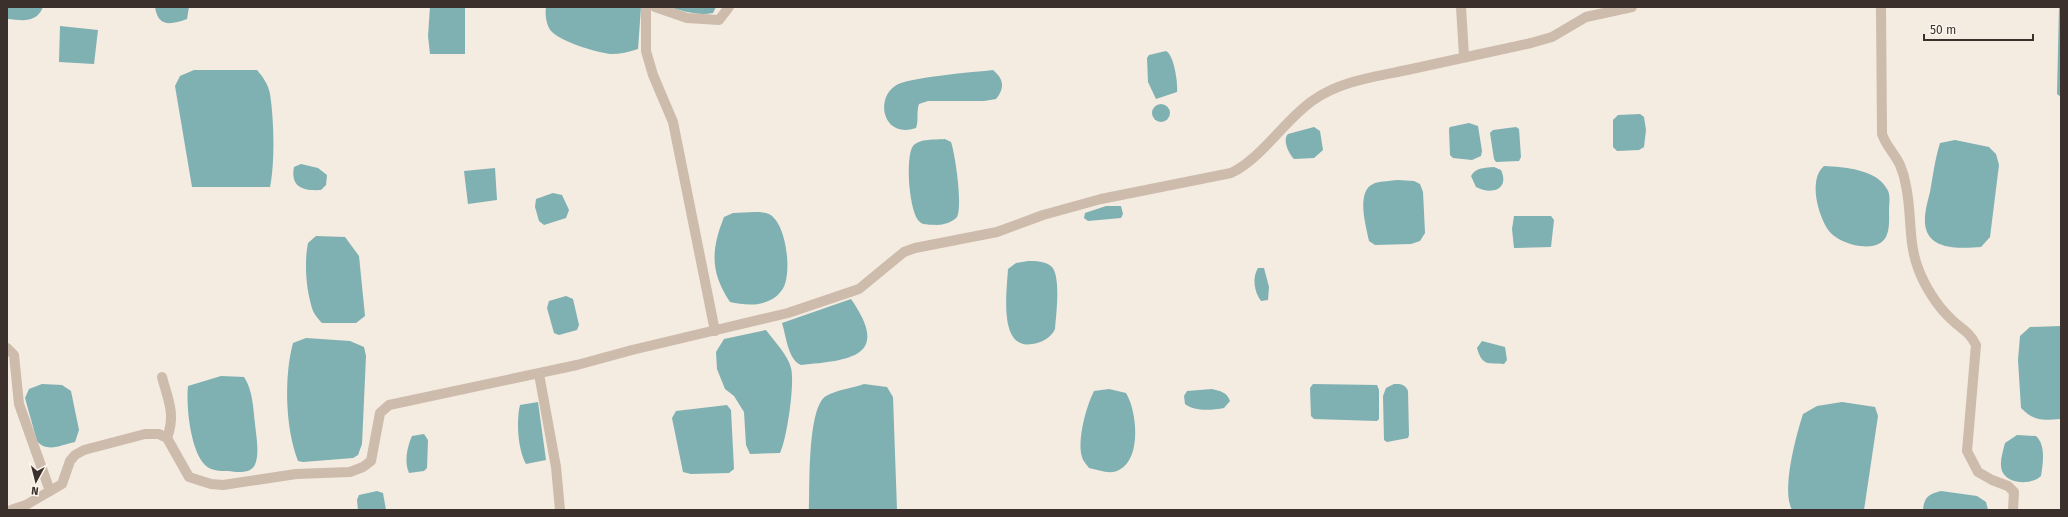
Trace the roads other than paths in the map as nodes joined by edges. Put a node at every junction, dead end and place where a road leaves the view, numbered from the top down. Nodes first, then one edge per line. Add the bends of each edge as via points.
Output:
1 (646, 7) edge
2 (655, 7) edge
3 (729, 7) edge
4 (1461, 7) edge
5 (1632, 7) edge
6 (1881, 7) edge
7 (1594, 11) edge
8 (1464, 56) junction
9 (715, 331) junction
10 (7, 348) edge
11 (539, 374) junction
12 (162, 377) dead end
13 (167, 438) junction
14 (50, 491) junction
15 (11, 510) edge
16 (560, 510) edge
17 (2013, 510) edge

1 - 9 street via 644,37 647,56 673,122
2 - 3 street via 687,18 719,20
4 - 8 street
5 - 7 street
6 - 17 street via 1882,134 1903,175 1918,268 1932,295 1950,319 1969,333 1976,345 1967,451 1978,472 2008,486 2014,492
7 - 8 street via 1552,37
8 - 9 street via 1364,78 1332,90 1312,101 1275,134 1243,168 1231,174 1101,199 1043,215 997,232 915,248 904,252 859,289 788,313
9 - 11 street
10 - 14 street via 14,355 20,404
11 - 13 street via 384,408 376,426 372,461 350,472 296,474 223,485 211,484 189,477
11 - 16 street via 556,467
12 - 13 street via 172,412 172,424
13 - 14 street via 159,434 145,434 84,450 74,455 70,461 62,484
14 - 15 street via 26,505

